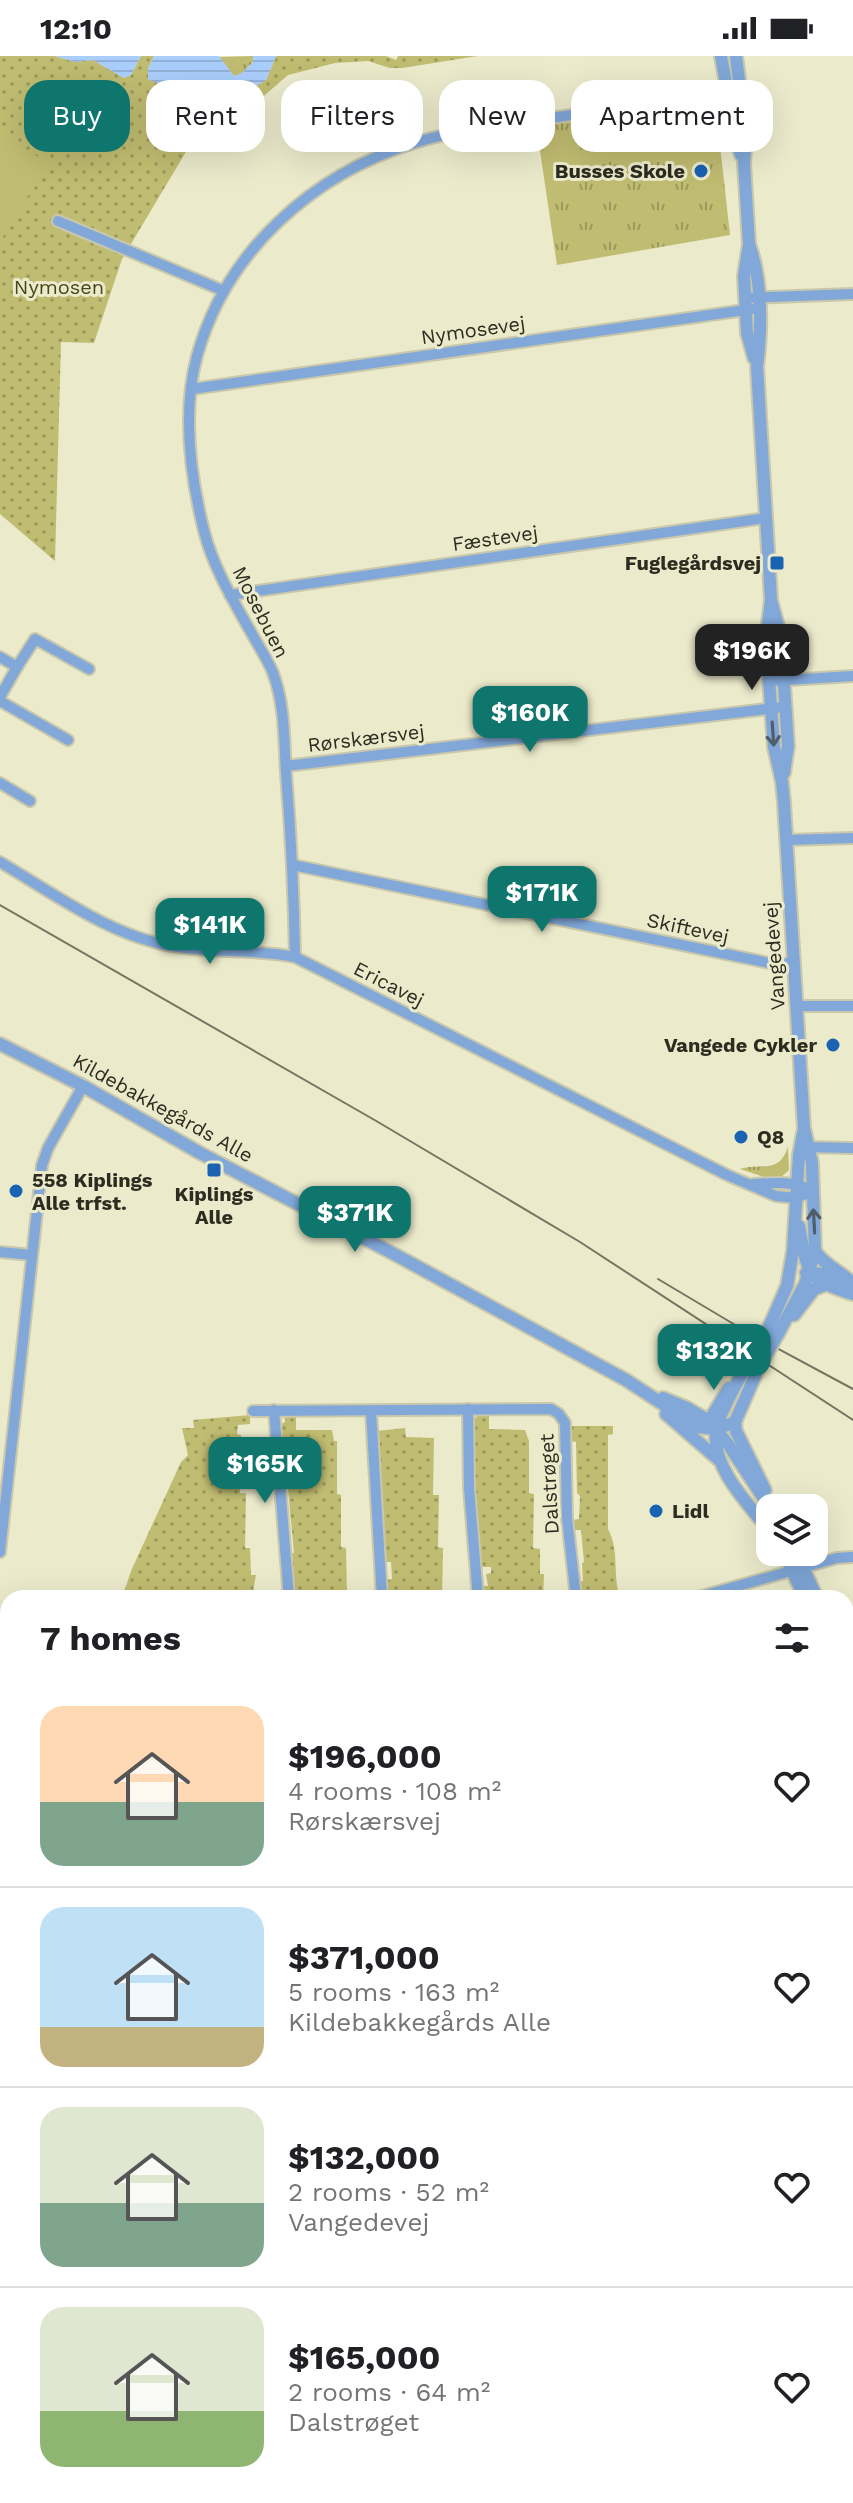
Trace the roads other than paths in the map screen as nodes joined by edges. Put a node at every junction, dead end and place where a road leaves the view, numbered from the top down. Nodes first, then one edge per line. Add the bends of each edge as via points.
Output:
1 (721, 56) edge
2 (736, 56) edge
3 (730, 80) edge
4 (735, 80) edge
5 (571, 114) edge
6 (740, 152) edge
7 (58, 221) dead end
8 (224, 291) junction
9 (853, 294) edge
10 (752, 303) junction
11 (192, 389) junction
12 (766, 518) junction
13 (230, 595) junction
14 (0, 657) edge
15 (17, 667) junction
16 (89, 669) dead end
17 (853, 676) edge
18 (776, 681) junction
19 (0, 699) edge
20 (778, 707) junction
21 (68, 740) dead end
22 (286, 766) junction
23 (0, 783) edge
24 (30, 801) dead end
25 (853, 838) edge
26 (787, 840) junction
27 (0, 862) edge
28 (293, 865) junction
29 (295, 957) junction
30 (794, 963) junction
31 (797, 1006) junction
32 (853, 1006) edge
33 (0, 1044) edge
34 (83, 1086) junction
35 (805, 1148) junction
36 (853, 1148) edge
37 (751, 1184) junction
38 (797, 1184) junction
39 (813, 1191) junction
40 (796, 1202) junction
41 (815, 1251) junction
42 (0, 1252) edge
43 (32, 1255) junction
44 (809, 1272) junction
45 (825, 1285) junction
46 (787, 1286) junction
47 (853, 1289) edge
48 (775, 1332) junction
49 (751, 1366) junction
50 (468, 1409) junction
51 (274, 1410) junction
52 (253, 1411) dead end
53 (371, 1411) junction
54 (735, 1422) junction
55 (691, 1423) junction
56 (713, 1435) junction
57 (762, 1494) edge
58 (765, 1494) edge
59 (756, 1514) edge
60 (0, 1552) edge
61 (853, 1557) edge
62 (795, 1566) edge
63 (798, 1566) edge
64 (799, 1570) junction
65 (288, 1590) edge
66 (382, 1590) edge
67 (477, 1590) edge
68 (575, 1590) edge
69 (725, 1590) edge
70 (803, 1590) edge
71 (812, 1590) edge

1 - 3 street, Vangedevej
2 - 4 street, Vangedevej
5 - 8 street, Mosebuen via 469,129 366,160 283,216 248,254
6 - 10 street, Vangedevej via 749,244 758,274
7 - 8 street
8 - 11 street, Mosebuen via 197,357
9 - 10 street, Nymosevej
10 - 11 street, Nymosevej
10 - 12 street, Vangedevej via 761,332 757,367
11 - 13 street, Mosebuen via 188,434 194,487 204,535
12 - 13 street, Fæstevej
12 - 18 street, Vangedevej via 771,600 766,639
13 - 22 street, Mosebuen via 272,671
14 - 15 street
15 - 16 street via 35,639
15 - 19 street
17 - 18 street
18 - 20 street, Vangedevej
19 - 21 street
20 - 22 street, Rørskærsvej
20 - 26 street, Vangedevej via 774,747
22 - 28 street, Mosebuen
23 - 24 street
25 - 26 street
26 - 30 street, Vangedevej
27 - 29 street, Ericavej via 134,936 178,947
28 - 29 street, Mosebuen
28 - 30 street, Skiftevej via 774,964
29 - 37 street, Ericavej
30 - 31 street, Vangedevej
31 - 32 street
31 - 35 street, Vangedevej
33 - 34 street, Kildebakkegårds Alle
34 - 43 street via 44,1156
34 - 55 street, Kildebakkegårds Alle via 645,1391
35 - 36 street
35 - 38 street, Vangedevej
35 - 39 street, Vangedevej
37 - 38 street, Ericavej
37 - 40 street, Ericavej
38 - 39 street, Ericavej
38 - 40 street, Vangedevej
39 - 40 street
41 -> 39 street, Vangedevej
40 - 44 street
40 - 46 street, Vangedevej
41 - 44 street, Vangedevej
41 - 47 street
42 - 43 street
43 - 60 street
44 - 45 street
44 - 46 street
44 - 47 street via 827,1274
44 - 48 street, Vangedevej
45 - 47 street
45 - 48 street via 814,1289
46 - 48 street, Vangedevej
48 - 49 street, Vangedevej, bridge
49 - 54 street, Vangedevej
49 - 56 street, Vangedevej
50 - 53 street, Dalstrøget
50 - 67 street
50 - 68 street, Dalstrøget via 551,1409 565,1423
51 - 52 street, Dalstrøget
51 - 53 street, Dalstrøget
51 - 65 street
53 - 66 street
54 - 56 street
54 - 58 street
55 - 56 street
55 - 56 street
56 - 57 street via 733,1452
56 - 59 street via 719,1460
61 - 64 street
62 - 64 street
63 - 64 street
64 - 69 street
64 - 70 street
64 - 71 street

